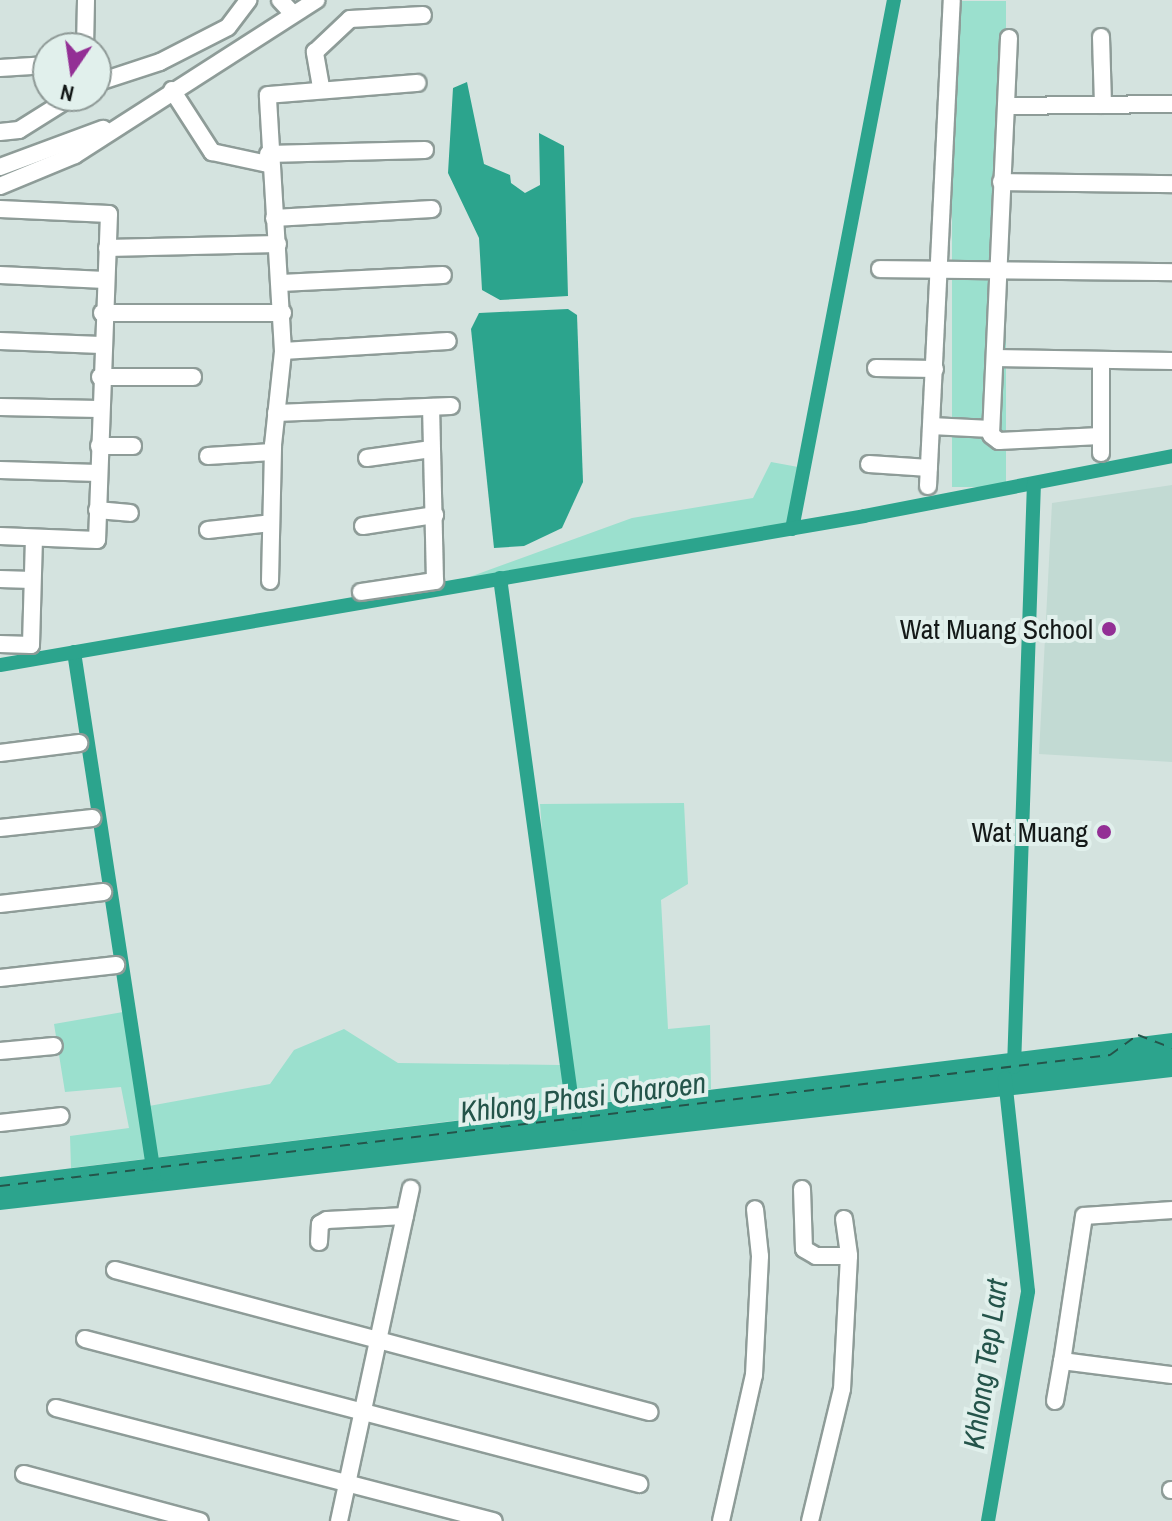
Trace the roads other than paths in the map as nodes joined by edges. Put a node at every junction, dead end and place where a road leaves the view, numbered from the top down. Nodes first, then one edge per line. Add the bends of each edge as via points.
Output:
1 (86, 0) edge
2 (248, 0) edge
3 (280, 0) edge
4 (312, 1) edge
5 (952, 1) edge
6 (293, 14) junction
7 (423, 15) dead end
8 (85, 32) edge
9 (1101, 37) dead end
10 (1009, 38) dead end
11 (32, 66) edge
12 (0, 68) edge
13 (112, 78) edge
14 (418, 83) dead end
15 (321, 87) junction
16 (172, 90) junction
17 (1172, 104) edge
18 (1103, 105) junction
19 (1006, 106) junction
20 (48, 112) edge
21 (116, 126) junction
22 (0, 132) edge
23 (425, 150) dead end
24 (268, 159) junction
25 (0, 167) edge
26 (1001, 182) junction
27 (1172, 184) edge
28 (0, 186) edge
29 (0, 209) edge
30 (432, 209) dead end
31 (274, 218) junction
32 (278, 244) junction
33 (107, 248) junction
34 (880, 269) dead end
35 (940, 272) junction
36 (1172, 272) edge
37 (995, 273) junction
38 (0, 275) edge
39 (443, 275) dead end
40 (105, 280) junction
41 (281, 283) junction
42 (102, 313) junction
43 (283, 313) junction
44 (0, 341) edge
45 (448, 341) dead end
46 (101, 345) junction
47 (283, 351) junction
48 (995, 358) junction
49 (1101, 360) junction
50 (1172, 361) edge
51 (876, 368) dead end
52 (935, 369) junction
53 (100, 377) junction
54 (193, 377) dead end
55 (451, 406) dead end
56 (0, 407) edge
57 (431, 407) junction
58 (99, 409) junction
59 (276, 413) junction
60 (931, 426) junction
61 (991, 429) junction
62 (99, 446) junction
63 (133, 446) dead end
64 (431, 449) junction
65 (272, 452) junction
66 (208, 456) dead end
67 (367, 458) dead end
68 (869, 464) dead end
69 (929, 468) junction
70 (0, 470) edge
71 (98, 473) junction
72 (928, 486) dead end
73 (97, 510) junction
74 (130, 513) dead end
75 (435, 515) junction
76 (271, 523) junction
77 (363, 526) dead end
78 (208, 530) dead end
79 (0, 536) edge
80 (34, 538) junction
81 (0, 579) edge
82 (32, 580) junction
83 (270, 581) dead end
84 (361, 592) dead end
85 (0, 644) edge
86 (79, 743) dead end
87 (0, 753) edge
88 (92, 818) dead end
89 (0, 828) edge
90 (103, 892) dead end
91 (0, 904) edge
92 (116, 965) dead end
93 (0, 978) edge
94 (54, 1046) dead end
95 (0, 1051) edge
96 (61, 1116) dead end
97 (0, 1123) edge
98 (411, 1189) dead end
99 (802, 1189) dead end
100 (755, 1209) dead end
101 (1172, 1210) edge
102 (405, 1216) junction
103 (844, 1219) dead end
104 (319, 1242) dead end
105 (849, 1256) junction
106 (115, 1270) dead end
107 (85, 1339) dead end
108 (379, 1339) junction
109 (1062, 1361) junction
110 (1172, 1375) edge
111 (1055, 1401) dead end
112 (56, 1408) dead end
113 (363, 1411) junction
114 (649, 1412) dead end
115 (24, 1474) dead end
116 (348, 1482) junction
117 (639, 1484) dead end
118 (200, 1521) edge
119 (339, 1521) edge
120 (494, 1521) edge
121 (721, 1521) edge
122 (810, 1521) edge

1 - 8 street
2 - 13 street via 228,27 160,62
3 - 6 street
4 - 6 street
5 - 35 street
6 - 16 street
7 - 15 street via 350,19 315,52
9 - 18 street
10 - 19 street
11 - 12 street
14 - 15 street
15 - 24 street via 268,95
16 - 21 street
16 - 24 street via 212,152
17 - 18 street
18 - 19 street
19 - 26 street
20 - 22 street via 19,130
21 - 25 street
21 - 28 street via 75,155
23 - 24 street
24 - 31 street
26 - 27 street
26 - 37 street
29 - 33 street via 109,214
30 - 31 street
31 - 32 street
32 - 33 street
32 - 41 street
33 - 40 street
34 - 35 street
35 - 37 street
35 - 52 street
36 - 37 street
37 - 48 street
38 - 40 street
39 - 41 street
40 - 42 street
41 - 43 street
42 - 43 street
42 - 46 street
43 - 47 street
44 - 46 street
45 - 47 street
46 - 53 street
47 - 59 street
48 - 49 street
48 - 61 street
49 - 50 street
49 - 61 street via 1101,445 999,441
51 - 52 street
52 - 60 street
53 - 54 street
53 - 58 street
55 - 57 street
56 - 58 street
57 - 59 street
57 - 64 street
58 - 62 street
59 - 65 street
60 - 61 street
60 - 69 street
62 - 63 street
62 - 71 street
64 - 67 street
64 - 75 street
65 - 66 street
65 - 76 street
68 - 69 street
69 - 72 street
70 - 71 street
71 - 73 street
73 - 74 street
73 - 80 street via 97,540
75 - 77 street
75 - 84 street via 435,581
76 - 78 street
76 - 83 street
79 - 80 street
80 - 82 street
81 - 82 street
82 - 85 street via 31,645
86 - 87 street
88 - 89 street
90 - 91 street
92 - 93 street
94 - 95 street
96 - 97 street
98 - 102 street
99 - 105 street via 804,1249 816,1256
100 - 121 street via 760,1256 754,1375
101 - 109 street via 1084,1216
102 - 104 street via 327,1220 320,1224
102 - 108 street
103 - 105 street
105 - 122 street via 842,1389
106 - 108 street
107 - 113 street
108 - 113 street
108 - 114 street
109 - 110 street
109 - 111 street
112 - 116 street
113 - 116 street
113 - 117 street
115 - 118 street
116 - 119 street
116 - 120 street

